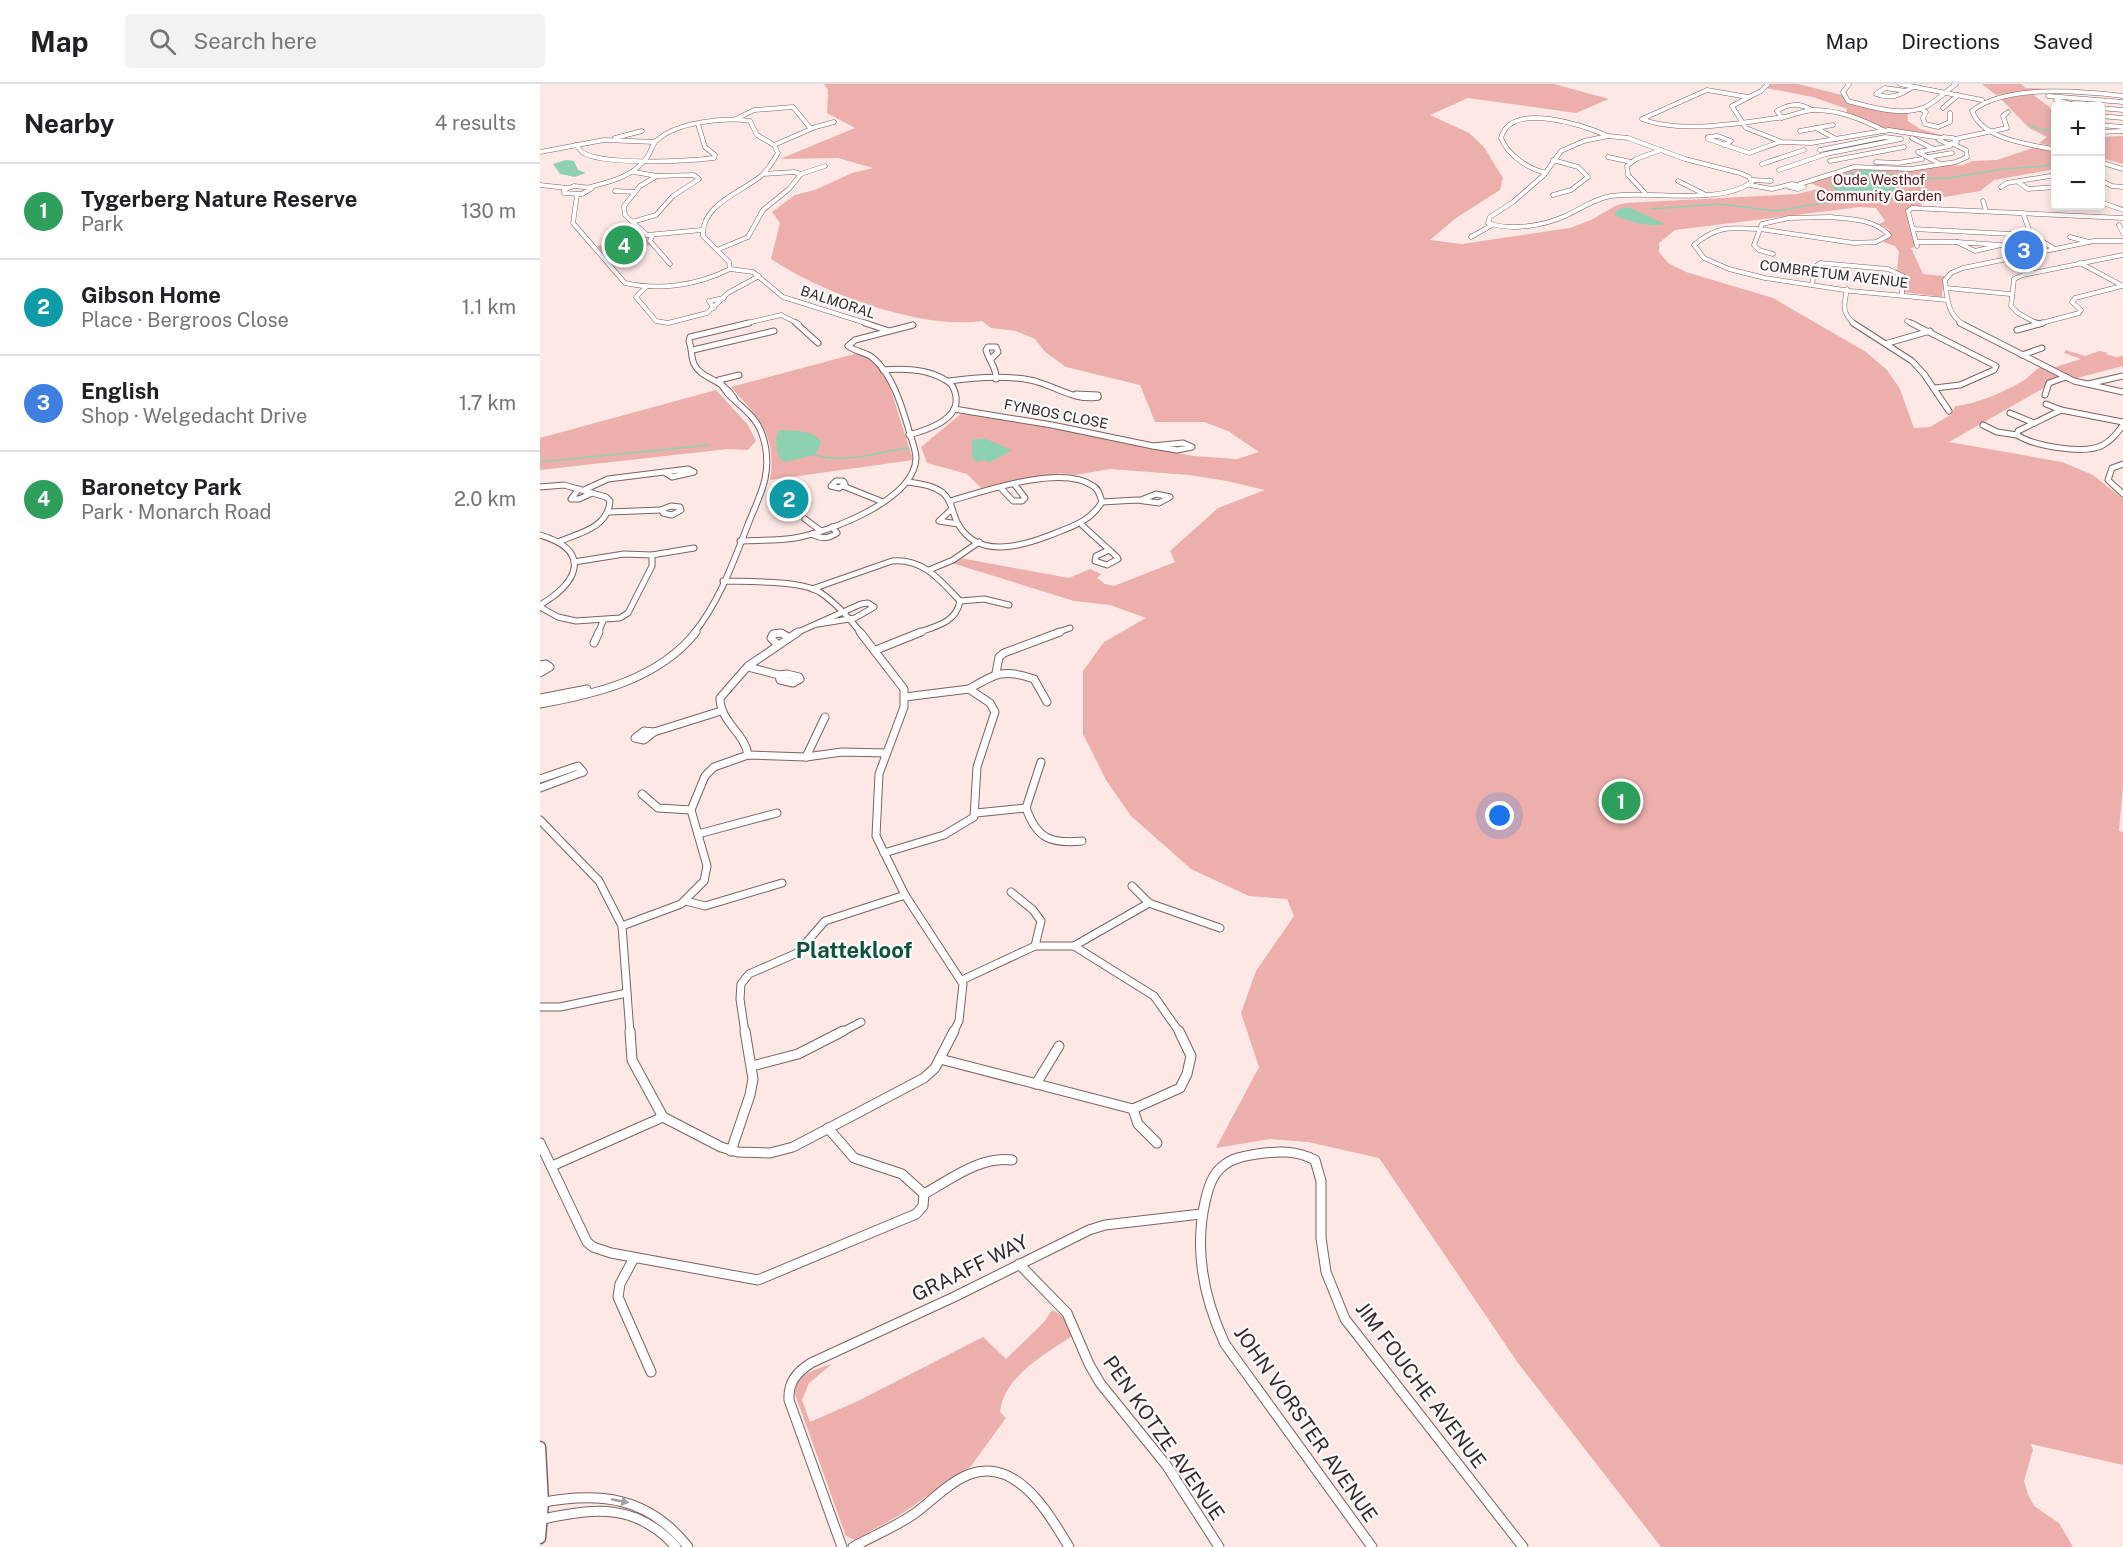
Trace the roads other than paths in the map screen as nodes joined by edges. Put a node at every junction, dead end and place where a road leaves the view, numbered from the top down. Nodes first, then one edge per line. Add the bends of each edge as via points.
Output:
1 (1768, 84) edge
2 (1849, 84) edge
3 (1900, 84) edge
4 (1956, 84) edge
5 (2089, 84) edge
6 (1913, 86) edge
7 (1906, 91) junction
8 (2090, 92) junction
9 (1944, 93) junction
10 (1958, 95) junction
11 (2048, 96) dead end
12 (2123, 96) edge
13 (1748, 97) junction
14 (1982, 100) junction
15 (2053, 100) dead end
16 (2062, 102) edge
17 (2123, 102) edge
18 (1943, 108) dead end
19 (2105, 108) edge
20 (1921, 109) junction
21 (1812, 110) junction
22 (2123, 110) edge
23 (2008, 112) dead end
24 (1950, 113) dead end
25 (2105, 116) edge
26 (1782, 118) junction
27 (2123, 118) edge
28 (736, 119) junction
29 (834, 122) dead end
30 (1742, 122) junction
31 (698, 123) junction
32 (2105, 124) edge
33 (1833, 125) dead end
34 (2123, 126) edge
35 (812, 128) junction
36 (1816, 128) junction
37 (642, 131) dead end
38 (1800, 131) dead end
39 (1885, 131) junction
40 (2123, 131) edge
41 (1991, 132) junction
42 (2105, 132) edge
43 (1608, 136) junction
44 (1912, 138) dead end
45 (612, 139) junction
46 (1836, 139) junction
47 (656, 142) junction
48 (1779, 142) junction
49 (1952, 143) junction
50 (576, 145) junction
51 (774, 145) junction
52 (1725, 145) junction
53 (1904, 147) dead end
54 (1934, 149) junction
55 (2051, 149) edge
56 (1661, 150) junction
57 (1804, 150) dead end
58 (1820, 150) dead end
59 (540, 152) edge
60 (710, 152) junction
61 (1952, 153) dead end
62 (1871, 154) junction
63 (1608, 157) dead end
64 (1781, 157) junction
65 (1821, 157) junction
66 (703, 158) junction
67 (1925, 158) junction
68 (647, 159) junction
69 (1553, 160) junction
70 (1830, 161) junction
71 (1630, 162) junction
72 (1798, 162) junction
73 (1876, 162) dead end
74 (1887, 163) junction
75 (1762, 164) dead end
76 (1940, 164) junction
77 (2105, 164) edge
78 (1806, 165) dead end
79 (825, 166) dead end
80 (817, 169) junction
81 (2123, 169) edge
82 (1779, 170) dead end
83 (1846, 170) junction
84 (634, 172) junction
85 (794, 172) junction
86 (1546, 172) junction
87 (763, 174) junction
88 (801, 174) junction
89 (657, 176) junction
90 (2051, 177) edge
91 (1771, 181) dead end
92 (1678, 182) dead end
93 (2018, 182) junction
94 (2046, 182) dead end
95 (2105, 182) edge
96 (1803, 183) junction
97 (1749, 184) junction
98 (540, 185) edge
99 (2051, 185) edge
100 (591, 187) junction
101 (1789, 187) junction
102 (2001, 187) dead end
103 (2051, 187) edge
104 (2123, 187) edge
105 (567, 189) junction
106 (1796, 189) junction
107 (615, 191) dead end
108 (635, 192) junction
109 (1646, 193) junction
110 (1704, 194) junction
111 (577, 195) junction
112 (1552, 195) dead end
113 (1983, 201) dead end
114 (2106, 204) dead end
115 (2123, 210) edge
116 (1986, 211) junction
117 (2023, 213) junction
118 (2123, 218) edge
119 (632, 222) junction
120 (1492, 225) junction
121 (2120, 225) dead end
122 (1912, 229) junction
123 (702, 230) junction
124 (1760, 230) junction
125 (2123, 233) edge
126 (2031, 235) junction
127 (652, 236) junction
128 (1471, 237) dead end
129 (2070, 237) dead end
130 (2123, 241) edge
131 (1957, 242) junction
132 (2088, 242) junction
133 (2055, 249) junction
134 (717, 250) junction
135 (1773, 255) dead end
136 (2123, 255) edge
137 (2080, 263) junction
138 (670, 264) dead end
139 (730, 269) junction
140 (759, 276) junction
141 (1812, 285) junction
142 (2123, 286) edge
143 (646, 287) junction
144 (1946, 288) junction
145 (1847, 289) junction
146 (2010, 294) junction
147 (1902, 295) junction
148 (1947, 300) junction
149 (1907, 321) dead end
150 (2038, 324) junction
151 (913, 325) dead end
152 (735, 326) junction
153 (2017, 330) dead end
154 (774, 331) dead end
155 (889, 331) junction
156 (1930, 331) junction
157 (745, 338) junction
158 (818, 343) dead end
159 (1888, 343) junction
160 (2042, 348) dead end
161 (693, 350) junction
162 (2022, 355) junction
163 (990, 360) dead end
164 (883, 370) junction
165 (739, 375) dead end
166 (2123, 376) edge
167 (2066, 377) junction
168 (996, 379) junction
169 (719, 380) junction
170 (949, 381) junction
171 (2086, 385) junction
172 (1935, 388) junction
173 (2123, 392) edge
174 (1074, 394) dead end
175 (2045, 395) dead end
176 (2046, 404) dead end
177 (954, 409) junction
178 (2061, 410) junction
179 (1949, 411) dead end
180 (2010, 413) dead end
181 (2034, 423) junction
182 (2123, 424) edge
183 (1983, 426) dead end
184 (909, 435) junction
185 (2017, 435) junction
186 (1153, 446) junction
187 (2123, 464) edge
188 (664, 472) dead end
189 (908, 482) junction
190 (1015, 485) junction
191 (843, 486) dead end
192 (540, 487) edge
193 (1000, 488) junction
194 (581, 490) junction
195 (592, 493) junction
196 (2123, 494) edge
197 (1141, 500) dead end
198 (950, 501) junction
199 (883, 502) junction
200 (1102, 502) junction
201 (952, 509) junction
202 (662, 510) dead end
203 (609, 512) junction
204 (805, 519) dead end
205 (958, 524) junction
206 (1082, 525) junction
207 (832, 527) junction
208 (821, 531) junction
209 (812, 534) junction
210 (540, 535) edge
211 (560, 541) junction
212 (740, 541) junction
213 (979, 542) junction
214 (694, 548) dead end
215 (1109, 550) dead end
216 (652, 555) junction
217 (574, 562) junction
218 (929, 570) junction
219 (723, 581) junction
220 (811, 589) junction
221 (960, 601) junction
222 (1009, 605) dead end
223 (540, 606) edge
224 (842, 612) junction
225 (850, 619) junction
226 (603, 621) junction
227 (818, 624) junction
228 (1070, 628) dead end
229 (594, 643) dead end
230 (876, 650) junction
231 (540, 665) edge
232 (748, 667) junction
233 (540, 673) edge
234 (996, 673) junction
235 (636, 675) junction
236 (779, 675) dead end
237 (969, 689) junction
238 (904, 697) junction
239 (540, 698) edge
240 (1047, 702) dead end
241 (540, 704) edge
242 (721, 711) junction
243 (825, 717) dead end
244 (654, 732) dead end
245 (886, 753) junction
246 (748, 755) junction
247 (806, 757) junction
248 (1041, 762) dead end
249 (540, 779) edge
250 (540, 788) edge
251 (642, 794) dead end
252 (1026, 808) junction
253 (691, 810) junction
254 (777, 813) dead end
255 (976, 813) junction
256 (540, 820) edge
257 (698, 834) junction
258 (1082, 842) dead end
259 (884, 853) junction
260 (782, 883) dead end
261 (1132, 886) dead end
262 (1011, 892) dead end
263 (904, 895) junction
264 (686, 901) junction
265 (1149, 903) junction
266 (622, 926) junction
267 (1220, 928) dead end
268 (1035, 946) junction
269 (1074, 946) junction
270 (962, 980) junction
271 (627, 993) junction
272 (540, 1007) edge
273 (861, 1022) dead end
274 (1059, 1046) dead end
275 (940, 1059) junction
276 (752, 1066) junction
277 (1036, 1084) junction
278 (1133, 1109) junction
279 (663, 1117) junction
280 (828, 1128) junction
281 (540, 1143) edge
282 (1157, 1143) dead end
283 (731, 1151) junction
284 (1012, 1160) dead end
285 (552, 1166) junction
286 (924, 1194) junction
287 (1201, 1214) junction
288 (634, 1258) junction
289 (1019, 1264) junction
290 (651, 1371) dead end
291 (540, 1447) edge
292 (542, 1503) edge
293 (541, 1520) edge
294 (540, 1538) edge
295 (676, 1547) edge
296 (688, 1547) edge
297 (842, 1547) edge
298 (853, 1547) edge
299 (1069, 1547) edge
300 (1219, 1547) edge
301 (1372, 1547) edge
302 (1523, 1547) edge

1 - 13 street
2 - 20 street via 1843,93 1851,102 1877,108
3 - 6 street
4 - 9 street
5 - 8 street
6 - 7 street
6 - 9 street
7 - 7 street via 1895,97 1876,94 1887,88
8 - 12 street
8 - 14 street via 2034,90
9 - 10 street
9 - 20 street
10 - 14 street
10 - 18 street
11 - 17 street
13 - 30 street via 1732,105
13 - 30 street via 1707,90 1642,118 1671,126
14 - 41 street via 1974,107 1972,116
15 - 16 street
19 - 22 street
20 - 24 street via 1926,112 1925,124 1935,127 1950,122
21 - 26 street
21 - 26 street via 1792,103 1777,111
21 - 39 street via 1854,116
23 - 41 street via 2003,116 2008,127
25 - 27 street
26 - 30 street
28 - 31 street
28 - 35 street via 754,110 790,106
28 - 51 street via 752,122 759,137
29 - 35 street
30 - 48 street via 1749,130
31 - 47 street via 680,127
31 - 60 street
32 - 34 street
33 - 36 street
35 - 51 street
36 - 38 street
36 - 46 street
37 - 45 street
39 - 46 street
39 - 49 street via 1913,132
40 - 42 street
41 - 49 street
41 - 55 street
43 - 56 street via 1628,138
43 - 69 street via 1576,144
43 - 86 street via 1593,129 1534,117 1522,118 1502,132 1503,143 1520,162
44 - 54 street
45 - 47 street
45 - 50 street
46 - 48 street via 1806,144
47 - 68 street
48 - 52 street via 1749,153
49 - 54 street
49 - 76 street via 1965,149 1967,156
50 - 59 street
50 - 68 street via 582,152 602,157
51 - 87 street via 777,155
52 - 52 street via 1708,139 1707,137 1731,141
53 - 62 street
54 - 67 street via 1918,152
56 - 71 street
56 - 97 street via 1740,173
57 - 64 street
58 - 65 street via 1885,137 1901,139
60 - 66 street
60 - 66 street via 715,157
61 - 67 street
62 - 70 street
62 - 74 street
63 - 71 street
64 - 72 street
64 - 75 street
65 - 70 street
65 - 72 street
66 - 68 street
67 - 74 street
67 - 76 street
68 - 84 street
69 - 86 street
69 - 112 street via 1579,168 1588,177 1571,190
70 - 83 street
71 - 109 street via 1626,172
72 - 78 street
72 - 82 street
73 - 74 street
76 - 83 street via 1911,169 1859,166
77 - 81 street
79 - 80 street
80 - 85 street
80 - 88 street
83 - 96 street
84 - 89 street
84 - 100 street
85 - 87 street
85 - 88 street
86 - 120 street via 1488,219
87 - 123 street via 719,204
88 - 134 street via 794,187 759,215 748,237
89 - 108 street
89 - 119 street via 701,177 673,196 656,215
90 - 93 street
91 - 97 street
92 - 110 street
93 - 102 street
93 - 103 street via 2030,189
94 - 99 street
95 - 104 street
96 - 101 street
96 - 106 street via 1804,188
97 - 101 street via 1772,190
97 - 106 street via 1774,193
97 - 110 street
98 - 105 street
100 - 105 street
100 - 111 street via 590,192
101 - 106 street
105 - 111 street via 566,194
107 - 108 street
108 - 119 street via 624,206 625,215
109 - 110 street
109 - 120 street via 1593,200 1554,219 1511,227
111 - 143 street via 573,223 625,283
113 - 116 street
114 - 115 street
116 - 117 street
116 - 122 street via 1910,208
117 - 118 street
117 - 126 street
119 - 127 street via 643,234
120 - 128 street
121 - 125 street
122 - 126 street
122 - 131 street via 1917,244
123 - 127 street
123 - 134 street
124 - 124 street, COMBRETUM AVENUE via 1866,243 1883,241 1889,235 1876,224 1814,215 1767,221
124 - 135 street via 1754,246
124 - 141 street, COMBRETUM AVENUE via 1712,230 1697,240 1695,250 1706,261 1724,269 1762,279
126 - 133 street
127 - 138 street via 650,241
129 - 132 street
130 - 132 street
131 - 131 street via 1995,243 2001,245 1976,251
132 - 133 street
133 - 144 street via 1956,270 1946,277
134 - 139 street via 731,264
136 - 137 street
137 - 142 street
137 - 146 street via 2018,276 2012,281
139 - 140 street
139 - 143 street via 674,285
140 - 143 street via 724,297 707,314 668,323 658,322 636,297
140 - 155 street, BALMORAL via 780,296
141 - 145 street, COMBRETUM AVENUE
141 - 147 street via 1815,267 1822,263 1888,269 1903,276
142 - 150 street via 2075,298 2072,302 2081,312
144 - 146 street
144 - 148 street
145 - 147 street, COMBRETUM AVENUE
145 - 159 street via 1843,308 1846,317
146 - 150 street via 2013,310
147 - 148 street, COMBRETUM AVENUE
148 - 162 street via 1958,321
149 - 156 street
150 - 153 street
151 - 155 street, BALMORAL
152 - 157 street
152 - 158 street via 781,315 802,326
152 - 161 street via 689,339
154 - 157 street
155 - 164 street, BALMORAL via 848,346 856,353 869,355
156 - 159 street
156 - 172 street via 1996,367 1960,385
157 - 161 street
159 - 172 street via 1921,370
160 - 162 street
161 - 169 street via 697,368
162 - 167 street
163 - 168 street
164 - 170 street via 907,370
164 - 184 street
165 - 169 street
166 - 171 street
167 - 171 street
167 - 175 street via 2049,383
168 - 170 street
168 - 174 street via 1032,380
169 - 212 street via 731,399 756,421 764,436 764,484
170 - 177 street via 957,398
171 - 173 street
172 - 179 street via 1941,405
176 - 178 street
177 - 184 street via 930,429
177 - 186 street, FYNBOS CLOSE
178 - 181 street
178 - 182 street
180 - 181 street
181 - 185 street
182 - 185 street via 2110,444 2090,451
183 - 185 street
184 - 189 street via 916,463
186 - 186 street, FYNBOS CLOSE via 1184,450 1192,447 1183,443
187 - 196 street via 2112,468 2108,480
188 - 194 street via 608,479
189 - 198 street via 931,486
189 - 199 street
190 - 193 street
190 - 193 street via 1024,496 1022,501 1013,501
190 - 200 street via 1072,478 1095,487
191 - 199 street
192 - 194 street via 559,485
193 - 198 street
194 - 195 street
194 - 195 street via 571,499
195 - 203 street via 609,499
197 - 200 street
198 - 201 street
199 - 207 street
200 - 206 street
201 - 205 street
201 - 205 street via 939,521
202 - 203 street
203 - 211 street via 595,527
204 - 208 street
205 - 213 street
206 - 213 street via 1014,547 999,548
206 - 215 street
207 - 208 street
207 - 209 street via 837,533 829,538 820,539
208 - 209 street
209 - 212 street
210 - 211 street
211 - 217 street
212 - 219 street
213 - 218 street via 953,560
214 - 216 street
216 - 217 street via 624,554
216 - 226 street via 652,566 628,613
217 - 223 street via 568,584
218 - 220 street via 911,560 899,559
218 - 221 street
219 - 220 street via 759,581
219 - 235 street via 705,619 690,639 669,657
220 - 224 street
221 - 222 street via 983,597
221 - 230 street via 951,620
223 - 226 street via 566,620
224 - 225 street
224 - 225 street via 864,603 873,605 872,611
224 - 227 street
225 - 227 street
225 - 230 street
226 - 229 street
227 - 232 street via 776,643
228 - 234 street via 1004,653 999,657
230 - 238 street via 901,684
231 - 233 street via 550,667
232 - 236 street
232 - 242 street via 720,698
234 - 237 street
234 - 240 street via 1030,676
235 - 239 street
235 - 241 street via 583,695
237 - 238 street
237 - 255 street via 990,703 995,712 977,767
238 - 245 street via 904,707
242 - 244 street
242 - 246 street via 747,746
243 - 247 street
245 - 247 street via 842,752
245 - 259 street via 879,774 875,822
246 - 247 street
246 - 253 street via 709,771
248 - 252 street
249 - 250 street via 578,766 583,772
251 - 253 street via 656,809
252 - 255 street
252 - 258 street via 1030,823 1041,835 1058,842
253 - 257 street
254 - 257 street
255 - 259 street via 964,826
256 - 266 street via 599,881
257 - 264 street via 707,875
259 - 263 street
260 - 264 street via 705,906
261 - 265 street
262 - 268 street via 1041,921
263 - 270 street
263 - 276 street via 825,921 797,953 749,974 741,984 740,999
264 - 266 street
265 - 267 street
265 - 269 street
266 - 271 street
268 - 269 street
268 - 270 street
269 - 278 street via 1154,996 1177,1026 1188,1049 1190,1064 1180,1088
270 - 275 street via 962,1011
271 - 272 street via 560,1007
271 - 279 street via 632,1060
273 - 276 street via 798,1054
274 - 277 street
275 - 277 street
275 - 280 street via 924,1078
276 - 283 street via 752,1087
277 - 278 street
278 - 282 street via 1138,1124
279 - 283 street
279 - 285 street
280 - 283 street via 780,1151
280 - 286 street via 854,1158 902,1174
281 - 285 street
284 - 286 street via 997,1158 983,1162
285 - 288 street via 587,1242 600,1251
286 - 288 street via 923,1206 916,1214 768,1278 747,1279
287 - 289 street, GRAAFF WAY via 1105,1225
287 - 301 street, JOHN VORSTER AVENUE via 1205,1285 1216,1327
287 - 302 street, JIM FOUCHE AVENUE via 1214,1176 1230,1161 1287,1151 1315,1160 1321,1181 1324,1262 1345,1319
288 - 290 street via 620,1284 618,1297
289 - 297 street, GRAAFF WAY via 810,1363 795,1376 788,1388 789,1400
289 - 300 street, PEN KOTZE AVENUE via 1067,1313 1100,1383 1167,1466
291 - 292 main road
292 - 293 main road
292 -> 296 street via 562,1498 596,1498 637,1505 668,1521
293 - 294 main road
293 - 295 street via 587,1510 621,1513 656,1525
298 - 299 street via 896,1525 969,1474 987,1470 1010,1476 1032,1494

